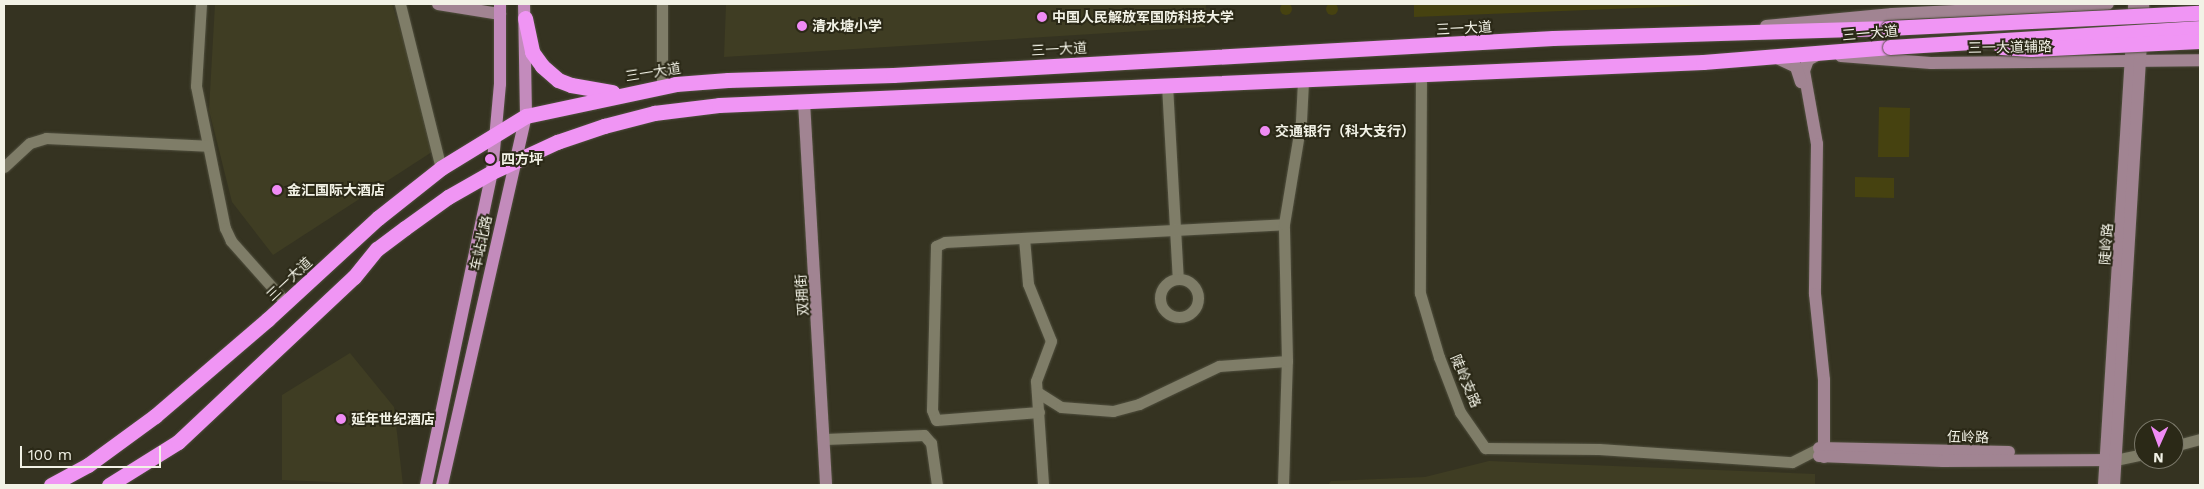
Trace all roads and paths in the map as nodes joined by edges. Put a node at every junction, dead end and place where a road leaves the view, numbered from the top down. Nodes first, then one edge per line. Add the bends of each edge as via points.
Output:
1 (201, 4) edge
2 (400, 4) edge
3 (438, 4) edge
4 (662, 4) edge
5 (2108, 4) edge
6 (2134, 4) edge
7 (2143, 4) edge
8 (500, 9) edge
9 (524, 11) edge
10 (2200, 13) edge
11 (2200, 28) edge
12 (1721, 31) junction
13 (2200, 41) edge
14 (1958, 45) junction
15 (1820, 53) junction
16 (1772, 57) junction
17 (2136, 60) junction
18 (2200, 60) edge
19 (1421, 74) junction
20 (1303, 81) junction
21 (1167, 85) junction
22 (662, 86) junction
23 (624, 93) junction
24 (804, 102) junction
25 (526, 116) junction
26 (498, 130) junction
27 (207, 146) junction
28 (517, 160) junction
29 (4, 166) edge
30 (441, 168) junction
31 (492, 172) junction
32 (1284, 224) junction
33 (1175, 230) junction
34 (1024, 238) junction
35 (1178, 279) dead end
36 (286, 303) junction
37 (1287, 361) junction
38 (1037, 392) junction
39 (1039, 412) junction
40 (936, 420) junction
41 (924, 435) junction
42 (825, 439) junction
43 (2200, 439) edge
44 (2184, 443) edge
45 (1821, 453) junction
46 (2134, 455) edge
47 (2111, 456) junction
48 (51, 485) edge
49 (109, 485) edge
50 (426, 485) edge
51 (442, 485) edge
52 (826, 485) edge
53 (936, 485) edge
54 (1043, 485) edge
55 (1283, 485) edge
56 (2104, 485) edge
57 (2114, 485) edge

1 - 27 street via 196,86
2 - 30 street
3 - 8 street
4 - 22 street
5 - 12 street via 1892,14
6 - 17 street, 陡岭路
7 - 17 street, 陡岭路
8 - 26 main road, 车站北路
9 - 23 highway via 532,52 558,80
9 - 25 main road, 车站北路
10 - 12 highway, 三一大道, bridge via 1888,28
11 - 14 highway, 三一大道, bridge via 2031,37
12 - 22 highway, 三一大道 via 893,75 728,80
13 - 14 highway, bridge via 2031,49
14 - 15 highway, 三一大道, bridge
15 - 16 highway, 三一大道
15 - 17 street, 三一大道辅路 via 1931,63
15 - 45 street via 1808,60 1804,71 1817,144 1815,294 1824,380
16 - 19 highway, 三一大道
16 - 45 street via 1786,60 1799,72 1812,144 1810,294 1818,364
17 - 18 street, 三一大道辅路
17 - 47 street, 陡岭路
19 - 20 highway, 三一大道
19 - 45 street, 陡岭支路 via 1420,292 1439,357 1460,412 1485,448 1599,449 1792,462
20 - 21 highway, 三一大道
20 - 32 street via 1302,121
21 - 24 highway, 三一大道
21 - 33 street
22 - 23 highway, 三一大道
23 - 25 highway, 三一大道
24 - 28 highway, 三一大道 via 719,105 654,114 604,126
24 - 42 street, 双拥街
25 - 26 highway, 三一大道
25 - 28 main road, 车站北路
26 - 30 highway, 三一大道
26 - 31 main road, 车站北路
27 - 29 street via 46,138 30,143
27 - 36 street via 225,228 231,241
28 - 31 highway, 三一大道
28 - 51 main road, 车站北路
30 - 36 highway, 三一大道 via 378,218
31 - 49 highway, 三一大道 via 448,197 378,249 354,277 178,442
31 - 50 main road, 车站北路
32 - 33 street
32 - 37 street
33 - 34 street
33 - 35 street
34 - 38 street via 1028,284 1051,341 1036,375
34 - 40 street via 945,242 936,246 932,410
36 - 48 highway, 三一大道 via 155,416 88,465
37 - 38 street via 1219,366 1139,404 1113,411 1061,407
37 - 55 street
38 - 39 street
39 - 40 street
39 - 54 street
40 - 41 street
41 - 42 street
41 - 53 street via 931,443
42 - 52 street, 双拥街
43 - 44 street
45 - 47 street, 伍岭路
46 - 47 street
47 - 56 street, 陡岭路
47 - 57 street, 陡岭路

